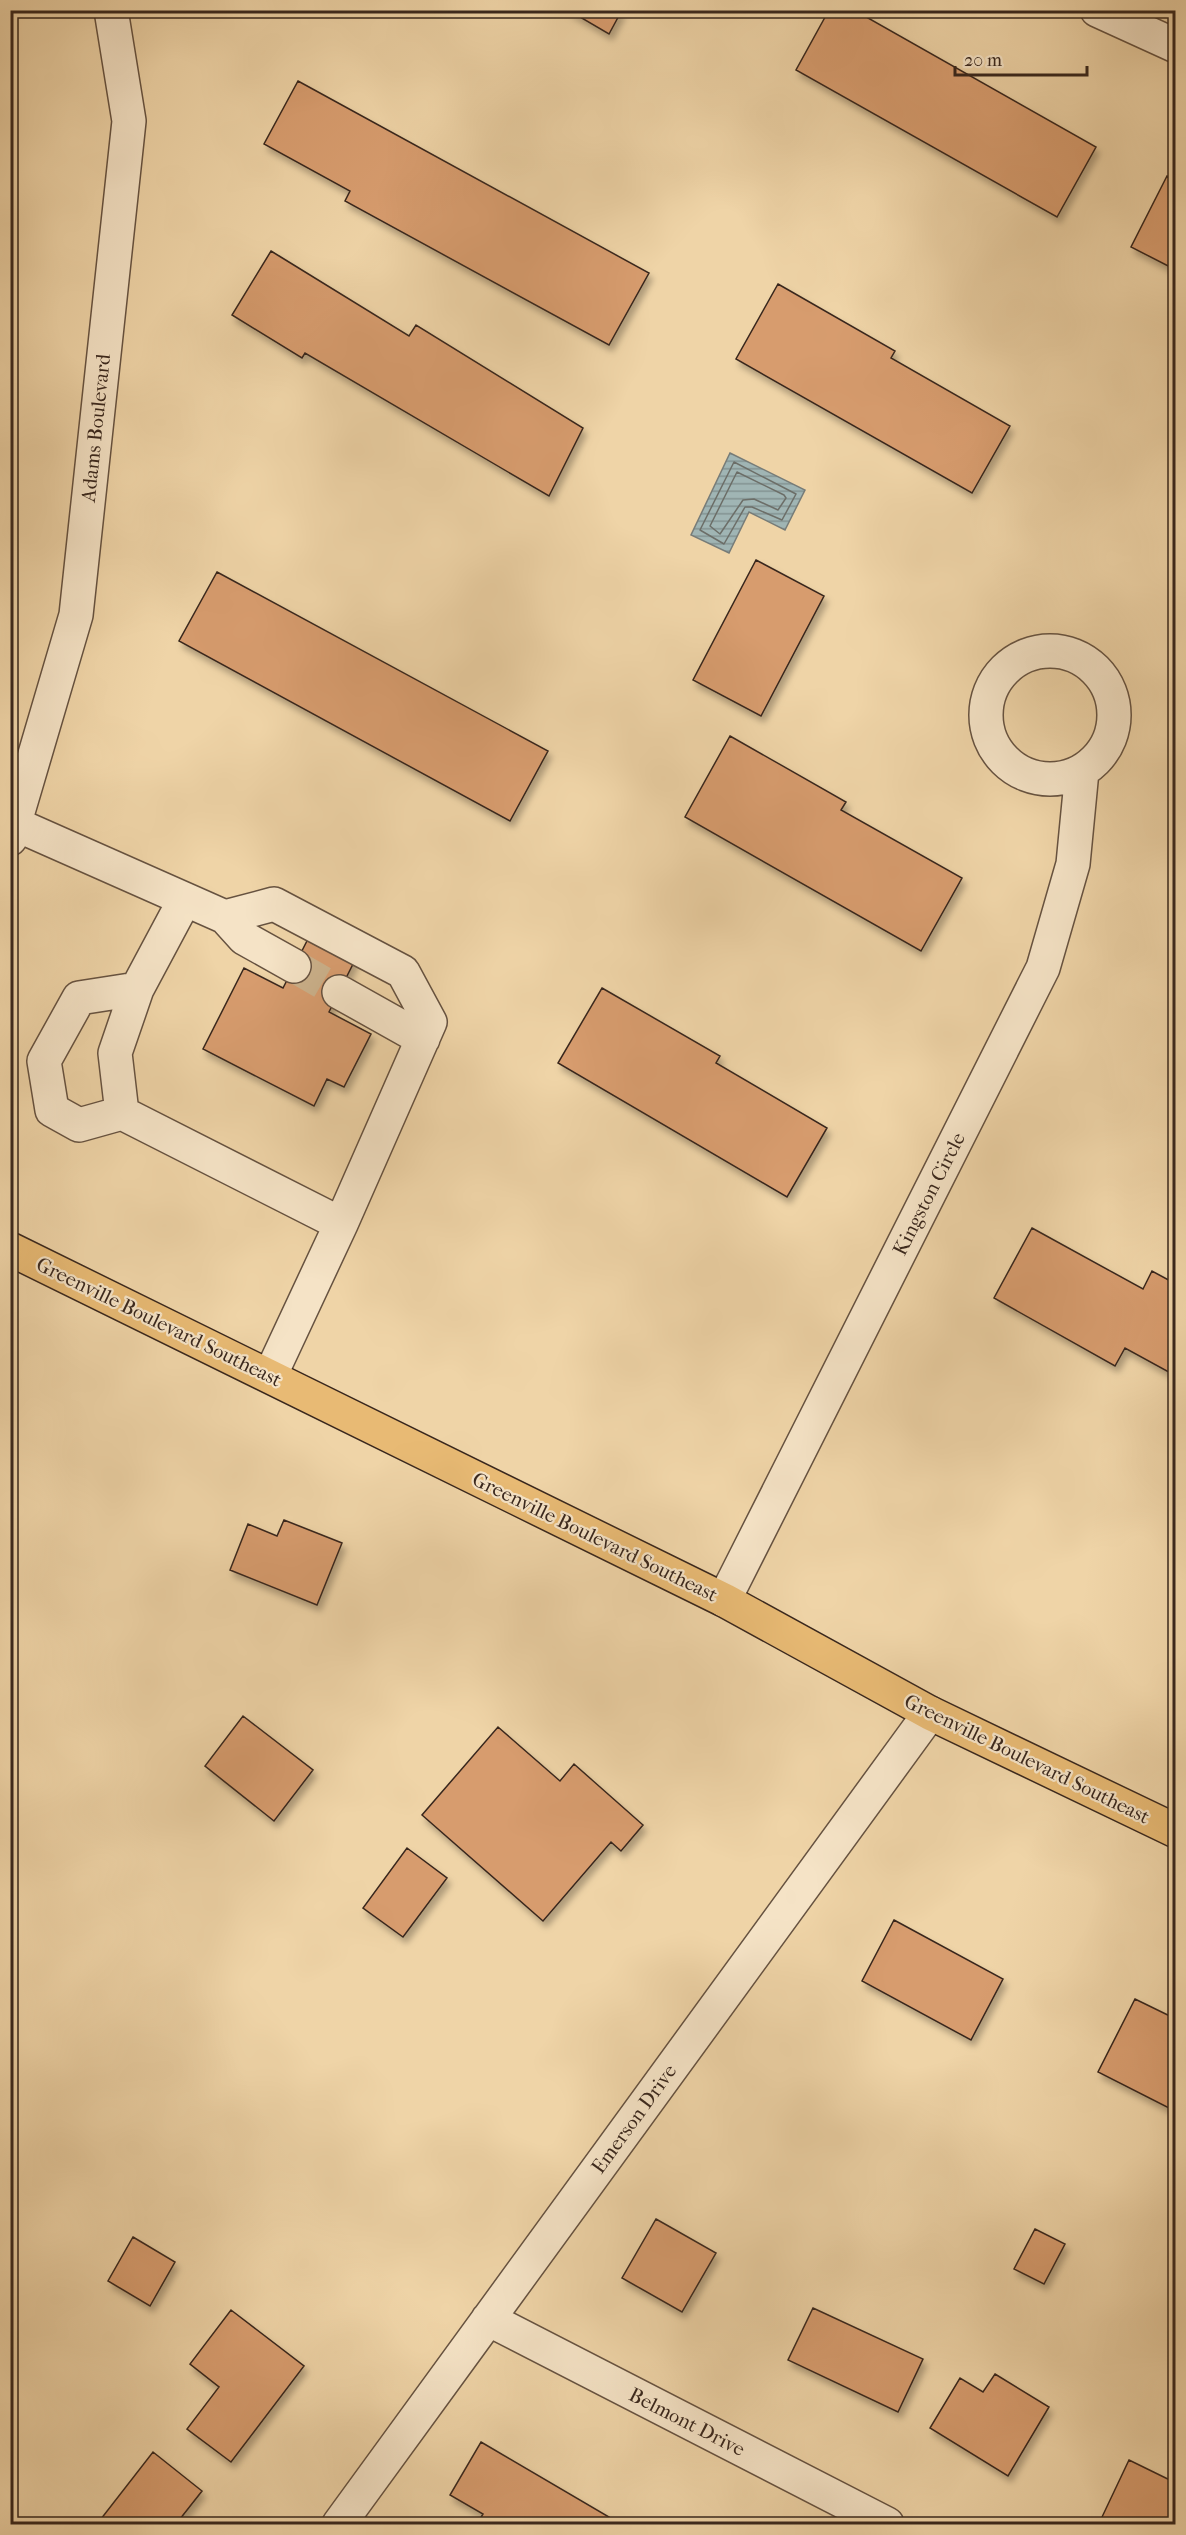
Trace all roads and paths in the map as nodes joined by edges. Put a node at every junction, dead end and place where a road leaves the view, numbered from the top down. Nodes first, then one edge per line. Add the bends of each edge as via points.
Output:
1 (111, 10) edge
2 (1097, 10) edge
3 (1176, 46) edge
4 (1082, 771) dead end
5 (13, 832) edge
6 (184, 901) junction
7 (225, 917) junction
8 (294, 966) tunnel mouth
9 (137, 988) junction
10 (339, 992) tunnel mouth
11 (423, 1039) junction
12 (122, 1113) junction
13 (341, 1224) junction
14 (10, 1249) edge
15 (270, 1376) junction
16 (724, 1600) junction
17 (930, 1713) junction
18 (1176, 1831) edge
19 (488, 2319) junction
20 (339, 2524) edge
21 (887, 2524) edge

1 - 5 street, Adams Boulevard via 129,121 76,615
2 - 3 street
4 - 16 street, Kingston Circle via 1073,864 1043,968
5 - 6 street
6 - 7 street
6 - 9 street
7 - 8 street via 244,938
7 - 11 street via 274,904 403,972 430,1022
9 - 12 street via 115,1053
9 - 12 street via 79,998 44,1061 52,1110 79,1125
10 - 11 street
11 - 13 street
12 - 13 street
13 - 15 street
14 - 15 highway, Greenville Boulevard Southeast
15 - 16 highway, Greenville Boulevard Southeast
16 - 17 highway, Greenville Boulevard Southeast
17 - 18 highway, Greenville Boulevard Southeast
17 - 19 street, Emerson Drive
19 - 20 street, Emerson Drive
19 - 21 street, Belmont Drive

